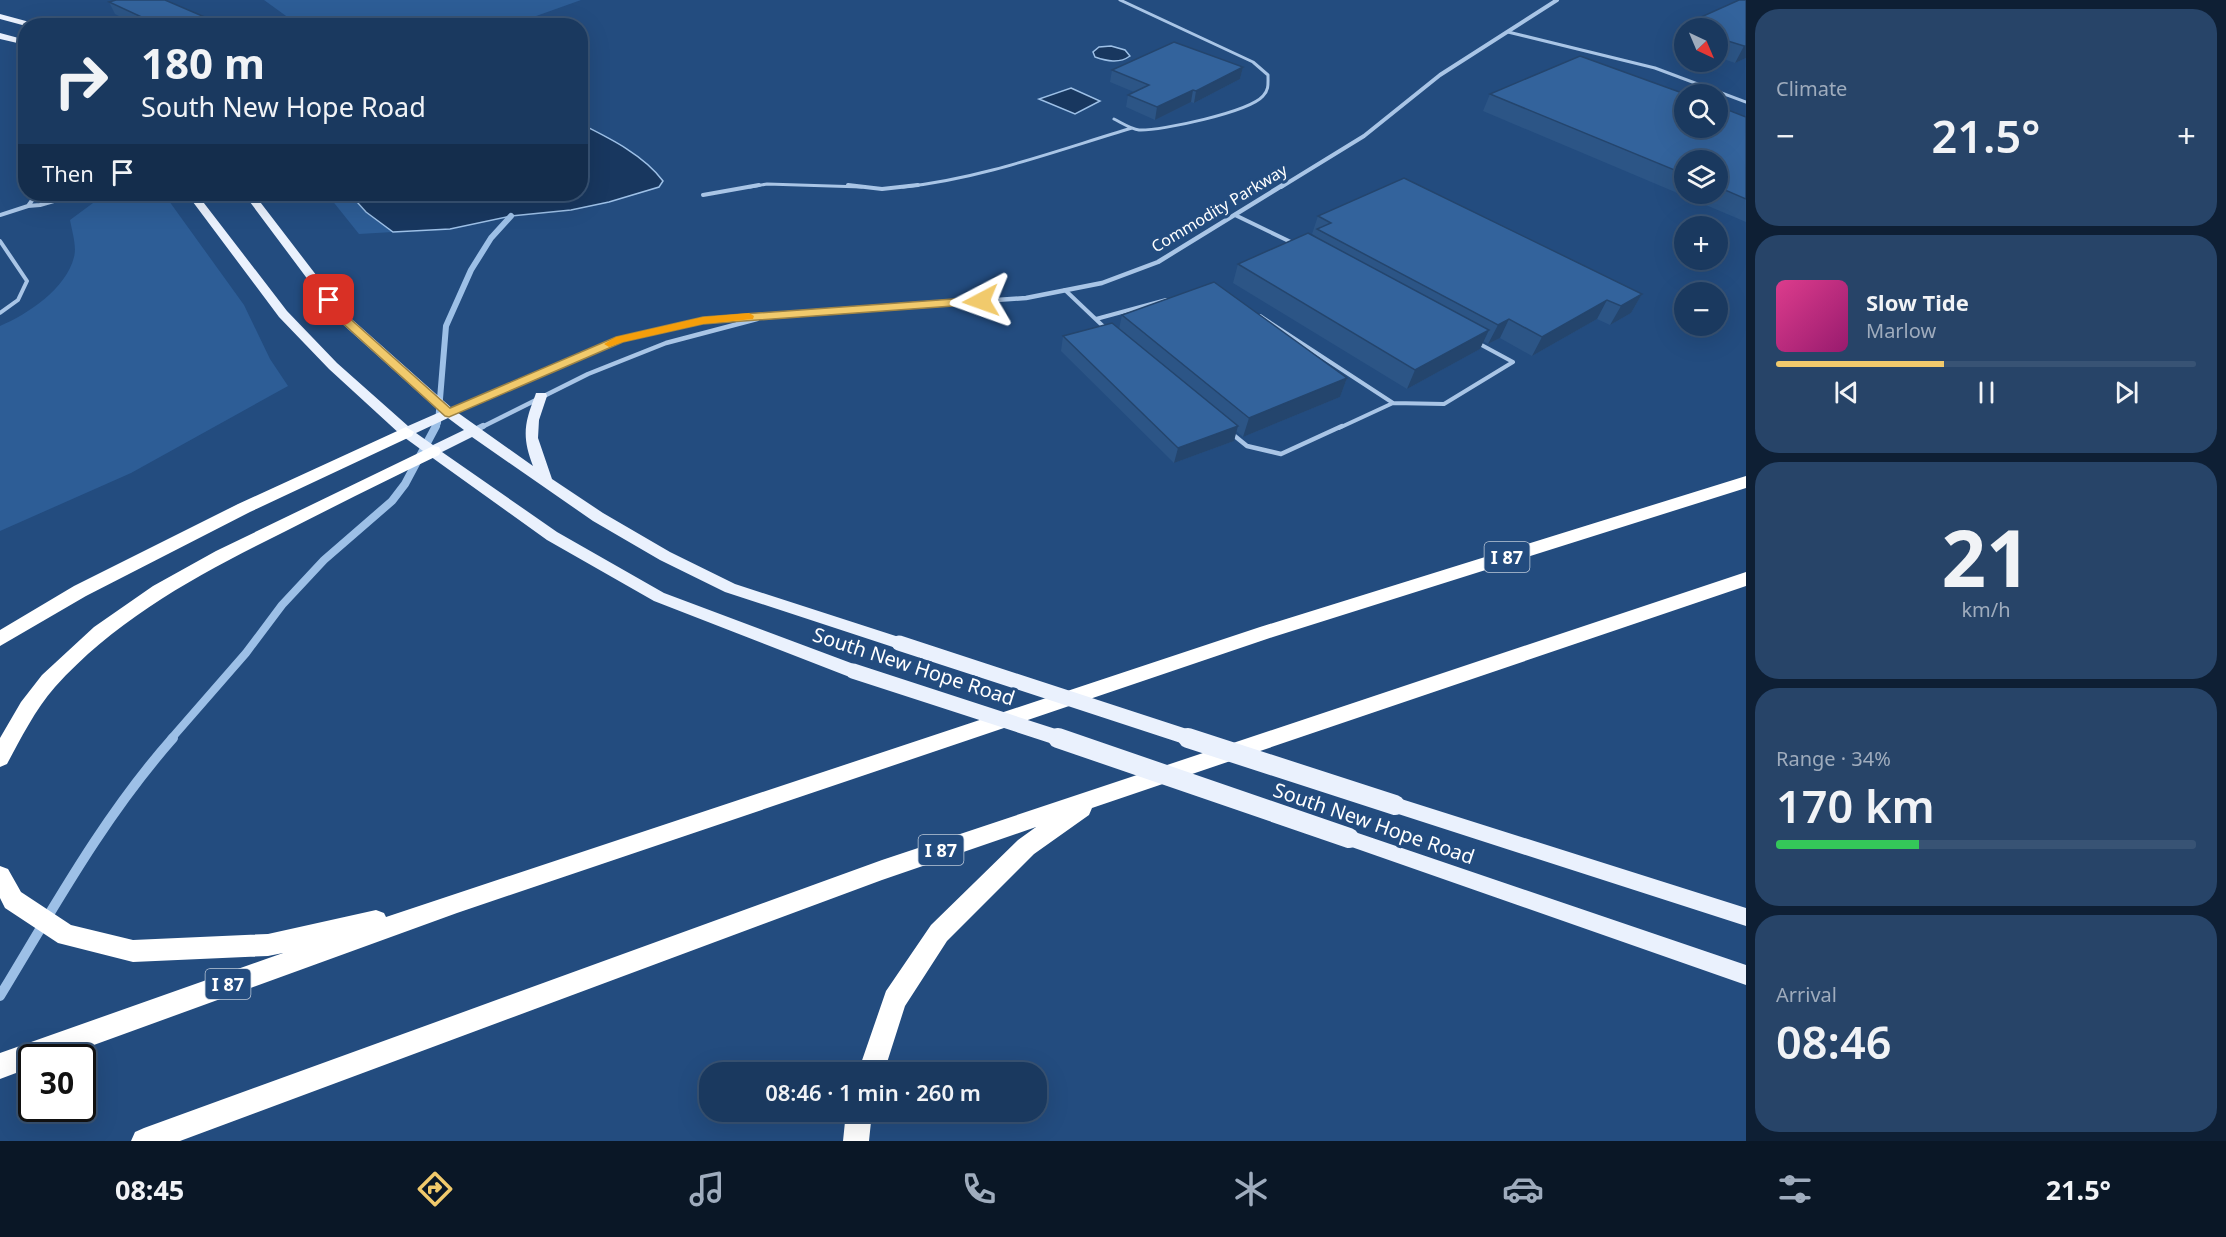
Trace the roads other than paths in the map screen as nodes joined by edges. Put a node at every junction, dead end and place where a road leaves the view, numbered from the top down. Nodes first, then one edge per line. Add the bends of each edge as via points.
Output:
1 (1120, 0) edge
2 (1557, 0) edge
3 (0, 16) edge
4 (18, 21) edge
5 (1508, 32) junction
6 (0, 36) edge
7 (18, 41) edge
8 (1603, 57) junction
9 (1605, 64) edge
10 (1746, 102) edge
11 (1114, 119) dead end
12 (1132, 128) junction
13 (703, 195) dead end
14 (32, 201) edge
15 (54, 201) edge
16 (197, 201) edge
17 (254, 201) edge
18 (28, 206) junction
19 (0, 214) edge
20 (1235, 215) junction
21 (0, 241) edge
22 (1304, 248) edge
23 (2, 249) edge
24 (1065, 290) junction
25 (1171, 299) edge
26 (0, 313) edge
27 (1256, 313) edge
28 (775, 314) junction
29 (1095, 319) junction
30 (1109, 332) edge
31 (1471, 339) edge
32 (542, 396) junction
33 (1393, 403) junction
34 (449, 413) junction
35 (473, 431) junction
36 (1229, 431) edge
37 (406, 432) junction
38 (433, 451) junction
39 (545, 479) junction
40 (1746, 482) edge
41 (1746, 579) edge
42 (0, 639) edge
43 (0, 758) edge
44 (1101, 795) junction
45 (0, 876) edge
46 (457, 902) junction
47 (1746, 917) edge
48 (1746, 975) edge
49 (874, 1062) edge
50 (0, 1066) edge
51 (858, 1122) edge
52 (144, 1141) edge
53 (856, 1141) edge

1 - 12 lane via 1253,62 1268,75 1268,90 1261,99 1226,113 1167,128
2 - 5 street, Commodity Parkway
3 - 4 main road
5 - 8 lane
5 - 20 street, Commodity Parkway via 1440,75 1364,136
6 - 7 main road
8 - 9 lane
8 - 10 lane via 1654,68
11 - 12 lane
12 - 13 lane via 922,185 882,189 767,184
14 - 18 lane
15 - 18 lane
16 - 37 main road, South New Hope Road via 283,315
17 - 34 main road, South New Hope Road via 342,317
18 - 19 lane
20 - 22 lane
20 - 24 street, Commodity Parkway via 1158,262 1102,283
21 - 23 lane
23 - 26 lane via 27,281 20,300
24 - 28 street, Commodity Parkway via 1026,298
24 - 29 lane
25 - 29 lane
27 - 33 lane
28 - 32 street, Commodity Parkway via 666,343
28 - 34 street, Commodity Parkway via 703,320 620,339
29 - 30 lane
31 - 33 lane via 1513,362 1444,404
32 - 35 street, Commodity Parkway
32 - 39 main road via 530,424 529,441
33 - 36 lane via 1281,454 1247,446
34 - 35 main road, South New Hope Road
34 - 37 main road
35 - 38 main road
35 - 39 main road, South New Hope Road
37 - 38 main road, South New Hope Road
37 - 42 highway via 80,591
38 - 43 highway via 237,547 145,600 93,637 47,682
38 - 48 main road, South New Hope Road, bridge via 552,536 659,597 853,671 1096,750
39 - 47 main road, South New Hope Road, bridge via 598,517 730,588
40 - 46 highway, I 87 via 1268,632
41 - 44 highway, I 87
44 - 49 highway via 1026,847 939,933 895,1000
44 - 52 highway, I 87 via 871,874
45 - 46 highway via 13,900 66,935 133,951 268,945
46 - 50 highway, I 87
51 - 53 highway

